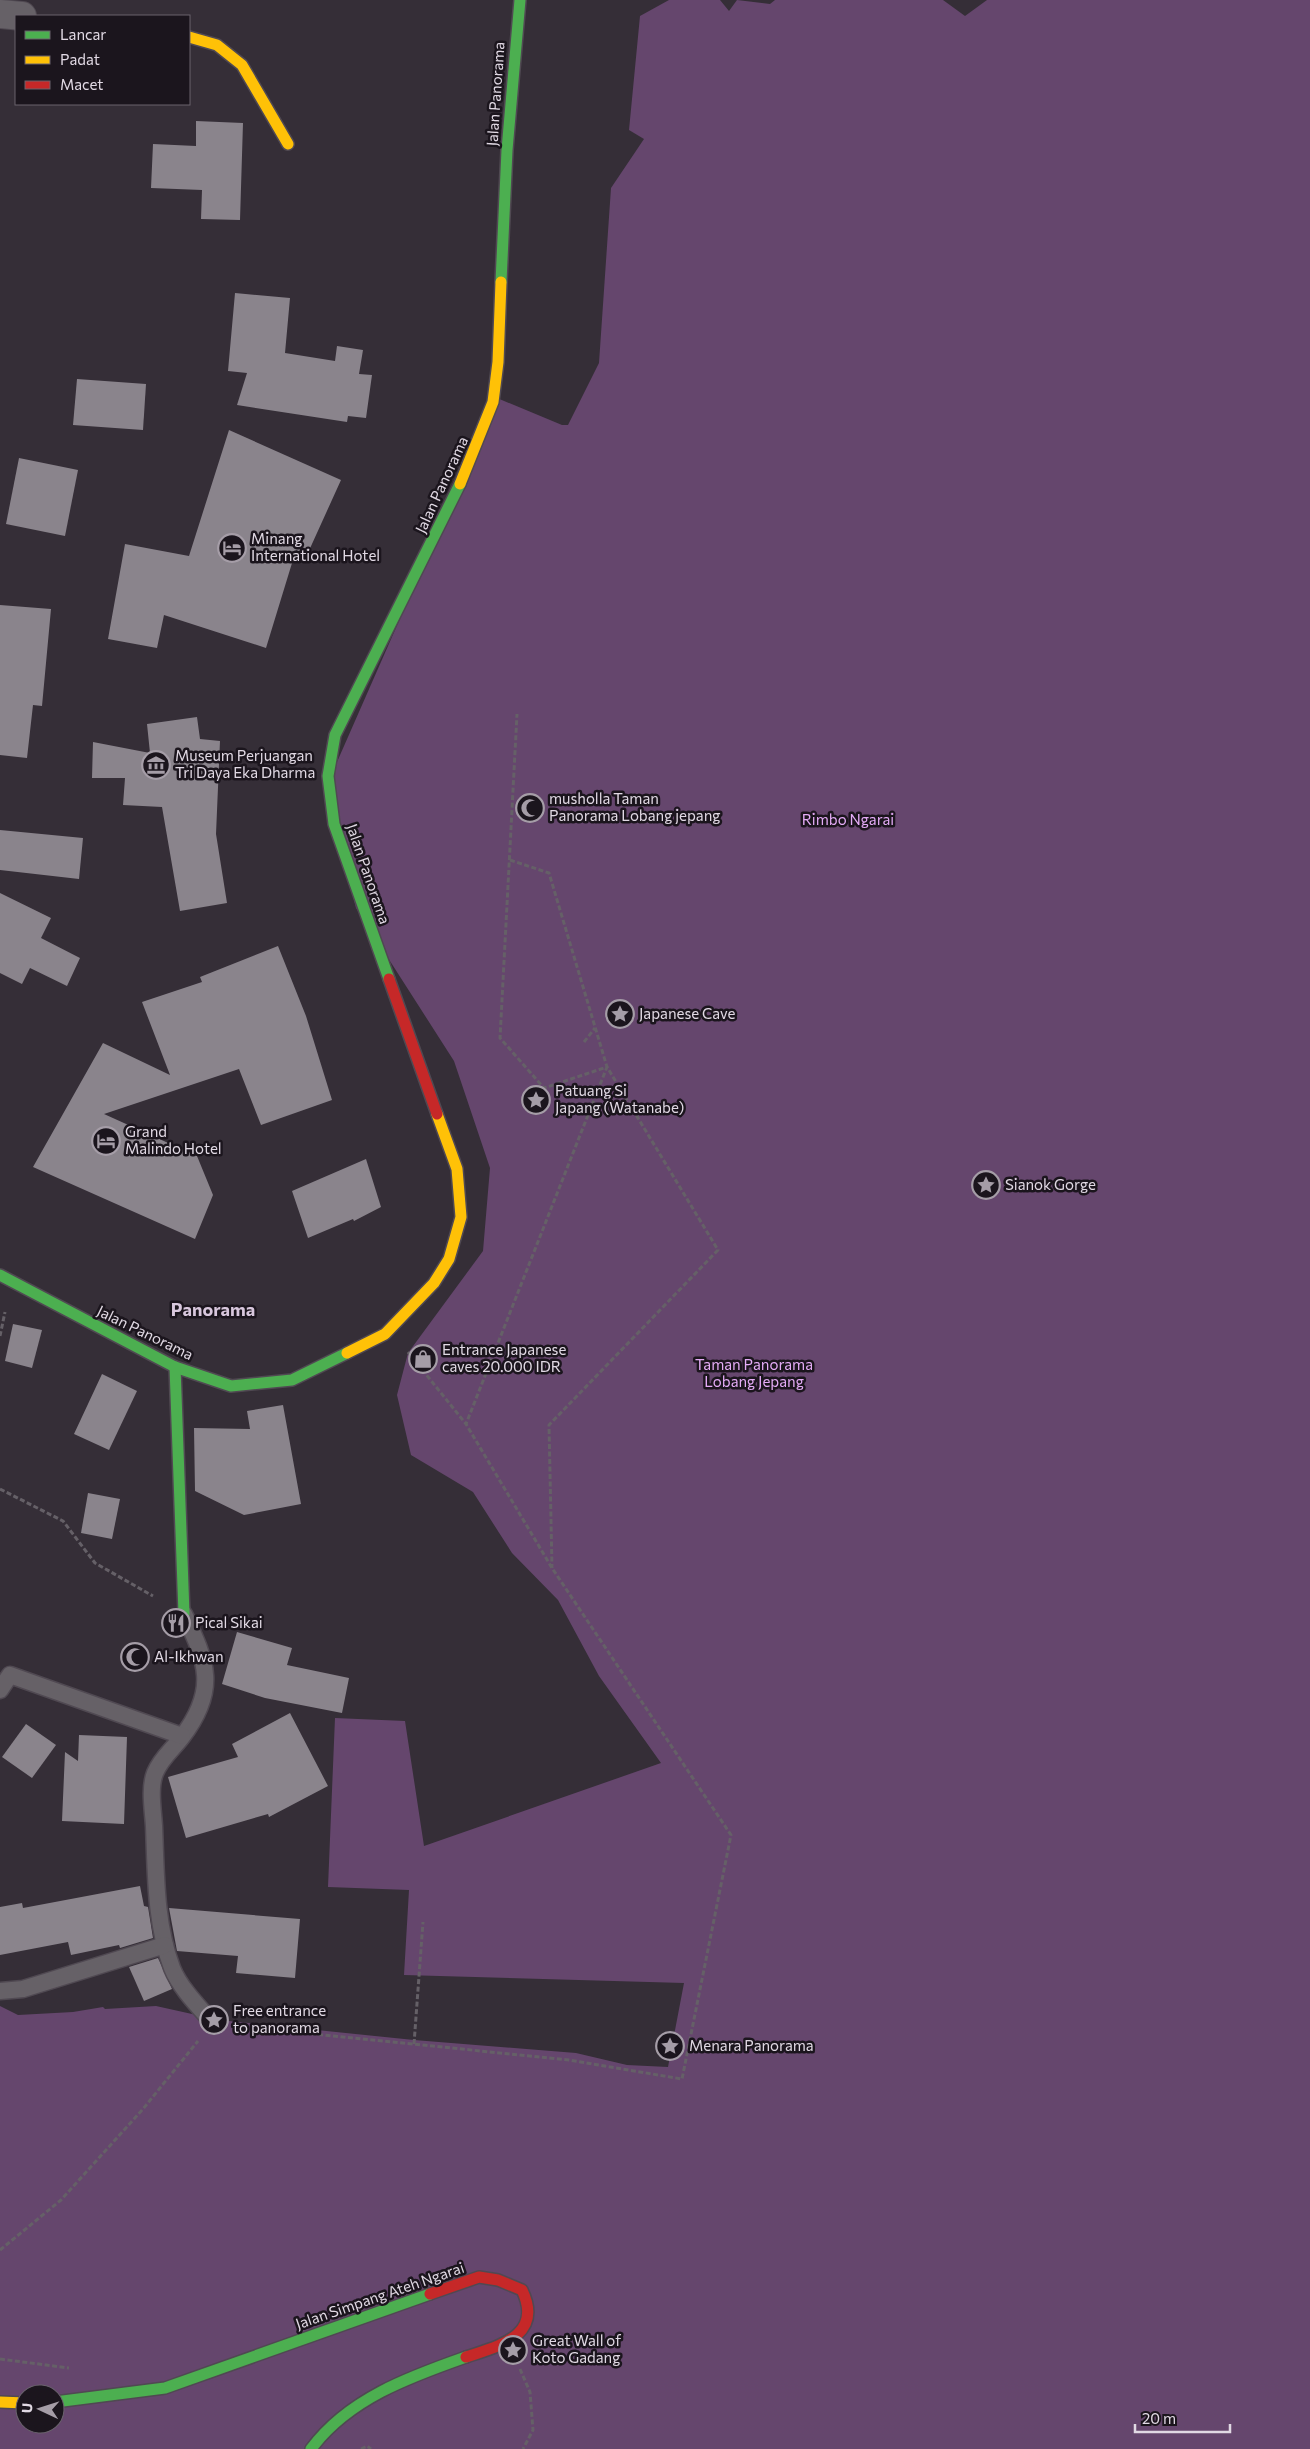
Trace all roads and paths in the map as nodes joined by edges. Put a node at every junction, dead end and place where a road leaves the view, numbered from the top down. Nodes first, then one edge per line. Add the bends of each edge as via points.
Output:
1 (520, 0) edge
2 (0, 14) edge
3 (15, 15) edge
4 (190, 37) edge
5 (288, 144) dead end
6 (517, 714) dead end
7 (510, 860) junction
8 (595, 1028) junction
9 (584, 1042) dead end
10 (607, 1067) junction
11 (0, 1275) edge
12 (412, 1306) junction
13 (175, 1368) junction
14 (466, 1424) junction
15 (0, 1489) edge
16 (552, 1568) junction
17 (184, 1614) junction
18 (0, 1690) edge
19 (182, 1736) junction
20 (423, 1922) dead end
21 (165, 1945) junction
22 (0, 1991) edge
23 (212, 2023) junction
24 (414, 2044) junction
25 (0, 2250) edge
26 (509, 2341) junction
27 (65, 2401) edge
28 (0, 2402) edge
29 (15, 2403) edge
30 (311, 2449) edge
31 (361, 2449) edge
32 (371, 2449) edge
33 (523, 2449) edge

1 - 12 main road, Jalan Panorama via 508,141 498,362 493,402 449,508 335,735 328,776 334,824 457,1169 461,1217 449,1259 434,1283
2 - 3 street
4 - 5 main road via 217,45 242,66
6 - 7 path
7 - 8 path via 549,873
7 - 10 path via 500,1038 544,1088
8 - 9 path
8 - 10 path
10 - 14 path
10 - 16 path via 718,1250 549,1425
11 - 13 main road, Jalan Panorama
12 - 13 main road, Jalan Panorama via 385,1334 292,1380 231,1386
12 - 14 path via 408,1353
13 - 17 main road
14 - 16 path
15 - 17 path via 63,1522 96,1563
16 - 24 path via 731,1835 682,2079 569,2060
17 - 19 lane via 206,1666 204,1694 198,1713
18 - 19 lane via 10,1675
19 - 21 lane via 161,1760 154,1774 152,1796 157,1906
20 - 24 path
21 - 22 lane via 23,1989
21 - 23 lane via 173,1970
23 - 24 path
23 - 25 path via 143,2109 61,2200
26 - 27 main road, Jalan Simpang Ateh Ngarai via 529,2317 529,2305 522,2290 498,2280 479,2277 165,2388
26 - 30 main road, Jalan Simpang Ateh Ngarai via 419,2374 343,2414 323,2431
26 - 33 path via 530,2392 533,2430
28 - 29 main road
31 - 32 path via 367,2446

